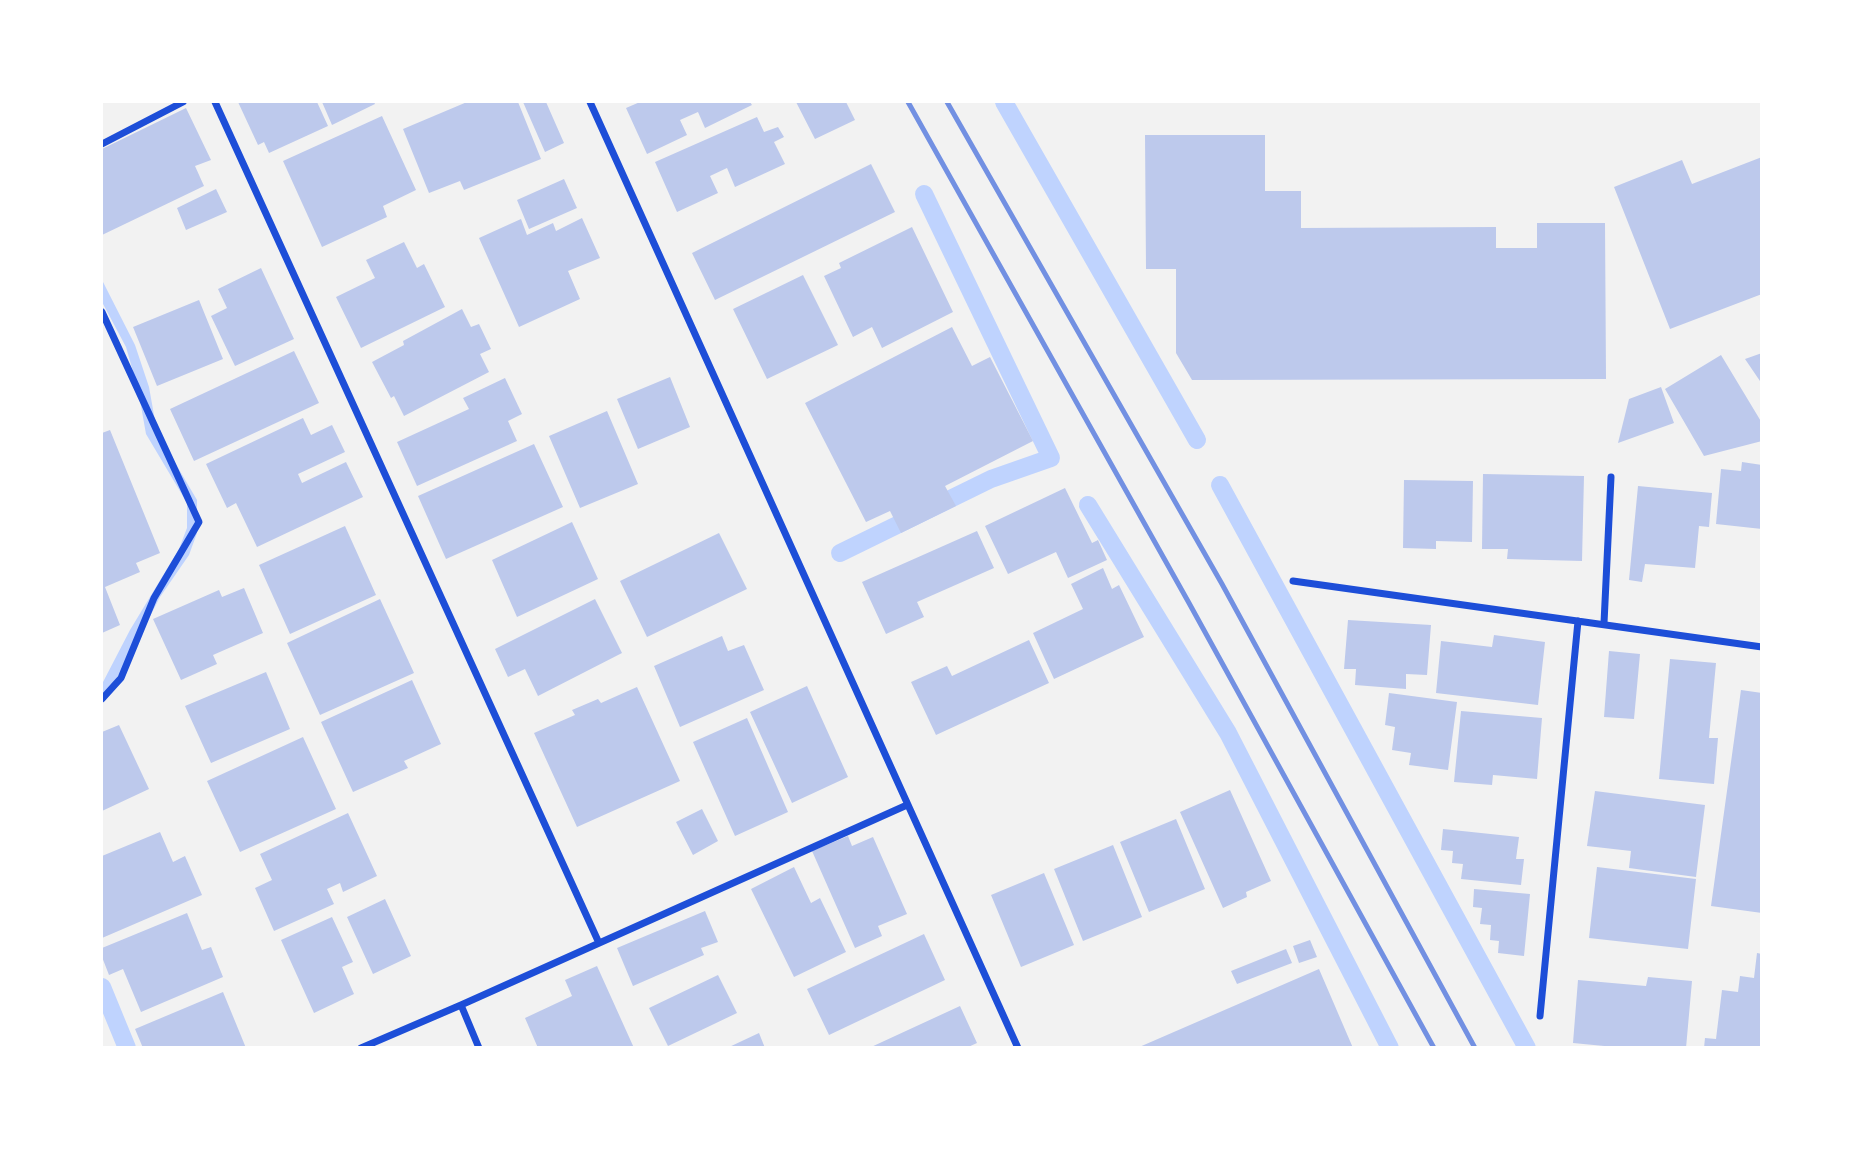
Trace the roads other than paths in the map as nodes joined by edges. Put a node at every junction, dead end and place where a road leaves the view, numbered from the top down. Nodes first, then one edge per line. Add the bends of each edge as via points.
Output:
1 (183, 102) edge
2 (215, 102) edge
3 (590, 102) edge
4 (102, 144) edge
5 (102, 312) edge
6 (1611, 477) dead end
7 (1293, 581) dead end
8 (1578, 621) junction
9 (1604, 623) junction
10 (1762, 647) edge
11 (102, 699) edge
12 (907, 805) junction
13 (599, 943) junction
14 (461, 1005) junction
15 (1540, 1016) dead end
16 (361, 1048) edge
17 (479, 1048) edge
18 (1018, 1048) edge

1 - 4 street
2 - 13 street
3 - 12 street
5 - 11 street via 199,522 154,598 121,678
6 - 9 street
7 - 8 street
8 - 9 street
8 - 15 street
9 - 10 street
12 - 13 street
12 - 18 street
13 - 14 street
14 - 16 street
14 - 17 street

